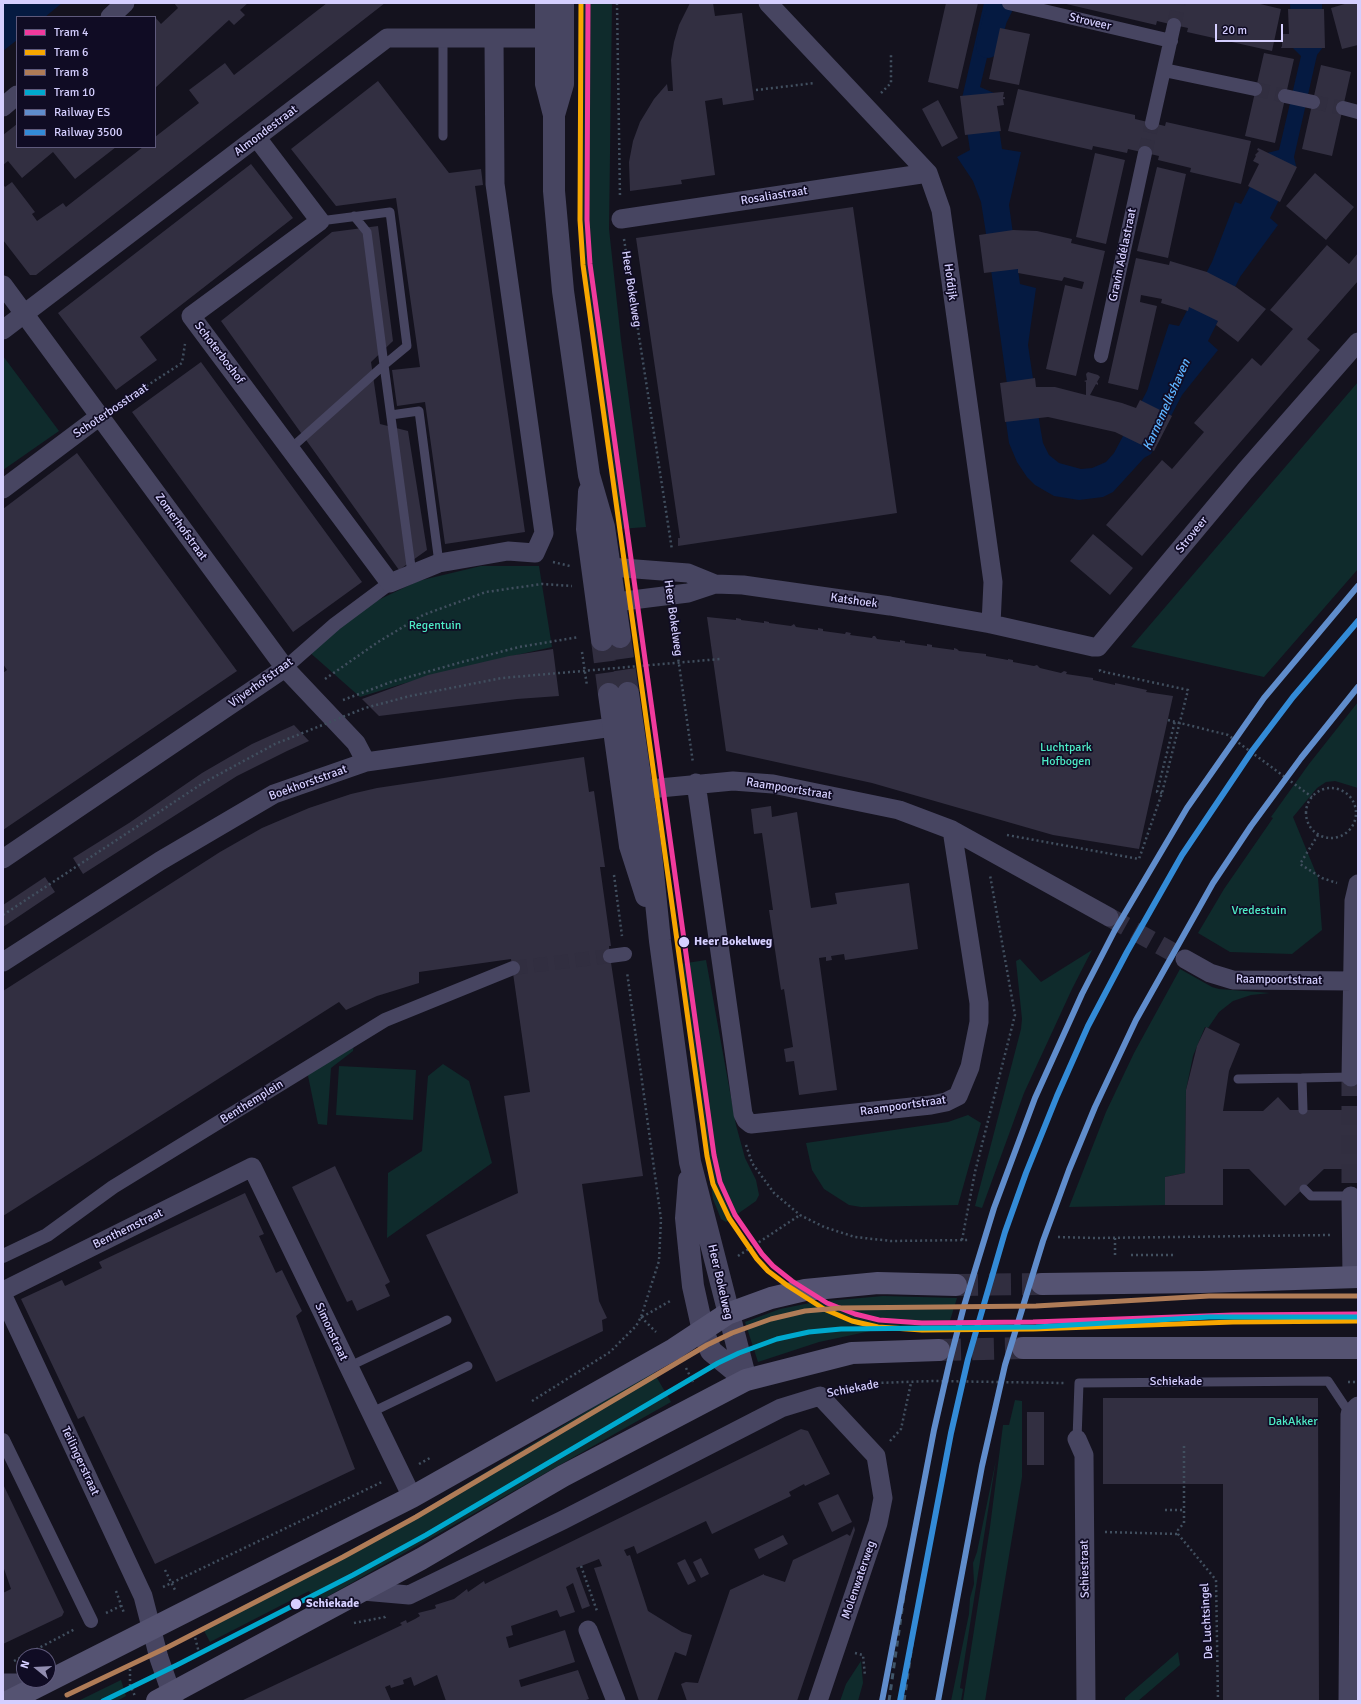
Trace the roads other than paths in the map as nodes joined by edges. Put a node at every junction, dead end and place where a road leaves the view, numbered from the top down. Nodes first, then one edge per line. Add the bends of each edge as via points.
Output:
1 (125, 3) edge
2 (546, 3) edge
3 (563, 3) edge
4 (768, 3) edge
5 (1010, 3) edge
6 (111, 16) edge
7 (1174, 25) tunnel mouth
8 (443, 38) junction
9 (494, 38) junction
10 (554, 38) junction
11 (1171, 41) junction
12 (1164, 70) junction
13 (1255, 90) tunnel mouth
14 (16, 96) edge
15 (1285, 96) tunnel mouth
16 (1313, 102) tunnel mouth
17 (3, 107) edge
18 (1343, 108) tunnel mouth
19 (1358, 112) edge
20 (1152, 123) tunnel mouth
21 (442, 136) dead end
22 (257, 138) junction
23 (1146, 153) tunnel mouth
24 (928, 173) junction
25 (354, 216) junction
26 (620, 219) road end
27 (320, 221) junction
28 (3, 285) edge
29 (24, 313) junction
30 (3, 330) edge
31 (1358, 342) edge
32 (1101, 356) dead end
33 (384, 365) junction
34 (391, 414) junction
35 (100, 416) junction
36 (290, 449) junction
37 (3, 489) edge
38 (439, 563) junction
39 (601, 569) junction
40 (412, 574) junction
41 (390, 583) junction
42 (715, 584) junction
43 (606, 604) junction
44 (991, 624) junction
45 (611, 639) tunnel mouth
46 (285, 668) junction
47 (619, 694) tunnel mouth
48 (623, 725) junction
49 (366, 762) junction
50 (696, 783) junction
51 (632, 791) junction
52 (952, 830) junction
53 (3, 859) edge
54 (1358, 884) edge
55 (1109, 917) tunnel mouth
56 (625, 954) road end
57 (610, 956) tunnel mouth
58 (1185, 959) tunnel mouth
59 (3, 962) edge
60 (513, 968) tunnel mouth
61 (1353, 981) junction
62 (1351, 1077) joint
63 (1302, 1078) junction
64 (1238, 1079) dead end
65 (1302, 1110) dead end
66 (690, 1162) junction
67 (252, 1167) joint
68 (1304, 1189) dead end
69 (1351, 1196) joint
70 (3, 1256) edge
71 (1355, 1277) edge
72 (956, 1284) tunnel mouth
73 (1042, 1284) tunnel mouth
74 (3, 1291) edge
75 (3, 1296) edge
76 (728, 1314) junction
77 (447, 1320) dead end
78 (703, 1331) junction
79 (1023, 1348) tunnel mouth
80 (1358, 1348) edge
81 (939, 1350) tunnel mouth
82 (468, 1366) dead end
83 (348, 1367) junction
84 (746, 1380) junction
85 (1354, 1410) edge
86 (370, 1413) junction
87 (1077, 1439) joint
88 (3, 1440) edge
89 (876, 1456) joint
90 (412, 1497) junction
91 (363, 1591) junction
92 (91, 1621) road end
93 (151, 1628) junction
94 (588, 1630) road end
95 (56, 1676) edge
96 (3, 1683) edge
97 (16, 1683) edge
98 (34, 1688) edge
99 (168, 1698) edge
100 (9, 1701) edge
101 (616, 1701) edge
102 (818, 1701) edge
103 (1086, 1701) edge
104 (1348, 1701) edge

1 - 6 street
2 - 10 street
3 - 10 street
4 - 24 street, Hofdijk
5 - 11 street, Stroveer
7 - 11 street
8 - 9 street, Almondestraat
8 - 21 lane
8 - 22 street, Almondestraat via 387,38
9 - 10 street, Almondestraat
9 - 38 street, Vijverhofstraat via 495,184 544,533 535,553 508,551
10 - 39 street via 563,84 554,115 554,191 563,291 589,475 604,527
11 - 12 street
12 - 13 street
12 - 20 street
14 - 17 street
15 - 16 street
18 - 19 street
22 - 27 street
22 - 29 street, Almondestraat
23 - 32 street, Gravin Adélastraat
24 - 26 street, Rosaliastraat
24 - 44 street, Hofdijk via 941,210 993,582
25 - 27 lane
25 - 33 lane via 367,232
25 - 33 lane via 390,212 406,346
27 - 36 street, Schoterboshof via 191,316
28 - 29 street, Zomerhofstraat
29 - 30 street, Almondestraat
29 - 35 street, Zomerhofstraat
31 - 44 street, Stroveer via 1245,471 1098,647
33 - 34 lane
33 - 36 lane
34 - 38 lane via 419,411
34 - 40 lane
35 - 37 street, Schoterbosstraat
35 - 46 street, Zomerhofstraat
36 - 41 street, Schoterboshof
38 - 40 street, Vijverhofstraat
39 - 42 street, Katshoek via 688,573
39 - 43 street
40 - 41 street, Vijverhofstraat
41 - 46 street, Vijverhofstraat via 334,624
42 - 43 street, Katshoek via 688,593
42 - 44 street, Katshoek via 743,585 890,606
43 - 45 street
46 - 49 street, Zomerhofstraat via 356,743
46 - 53 street, Vijverhofstraat
47 - 48 street, Heer Bokelweg
48 - 49 street, Boekhorststraat
48 - 51 street, Heer Bokelweg
49 - 59 street, Boekhorststraat via 274,794 160,861
50 - 51 street, Raampoortstraat
50 - 52 street, Raampoortstraat via 733,781 773,784 899,810
50 - 52 street, Raampoortstraat via 743,1114 751,1124 931,1105 958,1096 970,1067 979,1003
51 - 66 street, Heer Bokelweg via 650,844 660,941
52 - 55 street, Raampoortstraat
54 - 61 street via 1354,901
56 - 57 street
58 - 61 street, Raampoortstraat via 1215,975 1233,980
60 - 70 street, Benthemplein via 385,1020 113,1187 47,1235
61 - 62 street
62 - 63 lane
63 - 64 lane
63 - 65 lane
66 - 76 street, Heer Bokelweg
66 - 78 street, Heer Bokelweg via 686,1218 693,1286
67 - 74 street, Benthemstraat
67 - 83 street, Simonstraat
68 - 69 lane via 1311,1196
69 - 71 street
71 - 73 main road
72 - 76 main road via 878,1283 805,1290 771,1298
75 - 93 street, Teilingerstraat via 143,1596
76 - 78 main road
76 - 84 street, Heer Bokelweg
77 - 83 lane
78 - 84 street, Heer Bokelweg via 711,1351
78 - 90 main road
79 - 80 main road
81 - 84 main road via 852,1353
82 - 86 lane
83 - 86 street, Simonstraat
84 - 91 main road via 563,1476
85 - 87 lane, Schiekade via 1328,1381 1079,1383
85 - 104 street
86 - 90 street, Simonstraat
87 - 103 street, Schiestraat via 1084,1455
88 - 92 street
89 - 91 street, Schiekade via 820,1396 781,1408 409,1595
89 - 102 street, Molenwaterweg via 883,1498 880,1516
90 - 93 main road
91 - 99 main road
93 - 95 main road
93 - 99 street
94 - 101 street
96 - 97 street
98 - 100 main road

